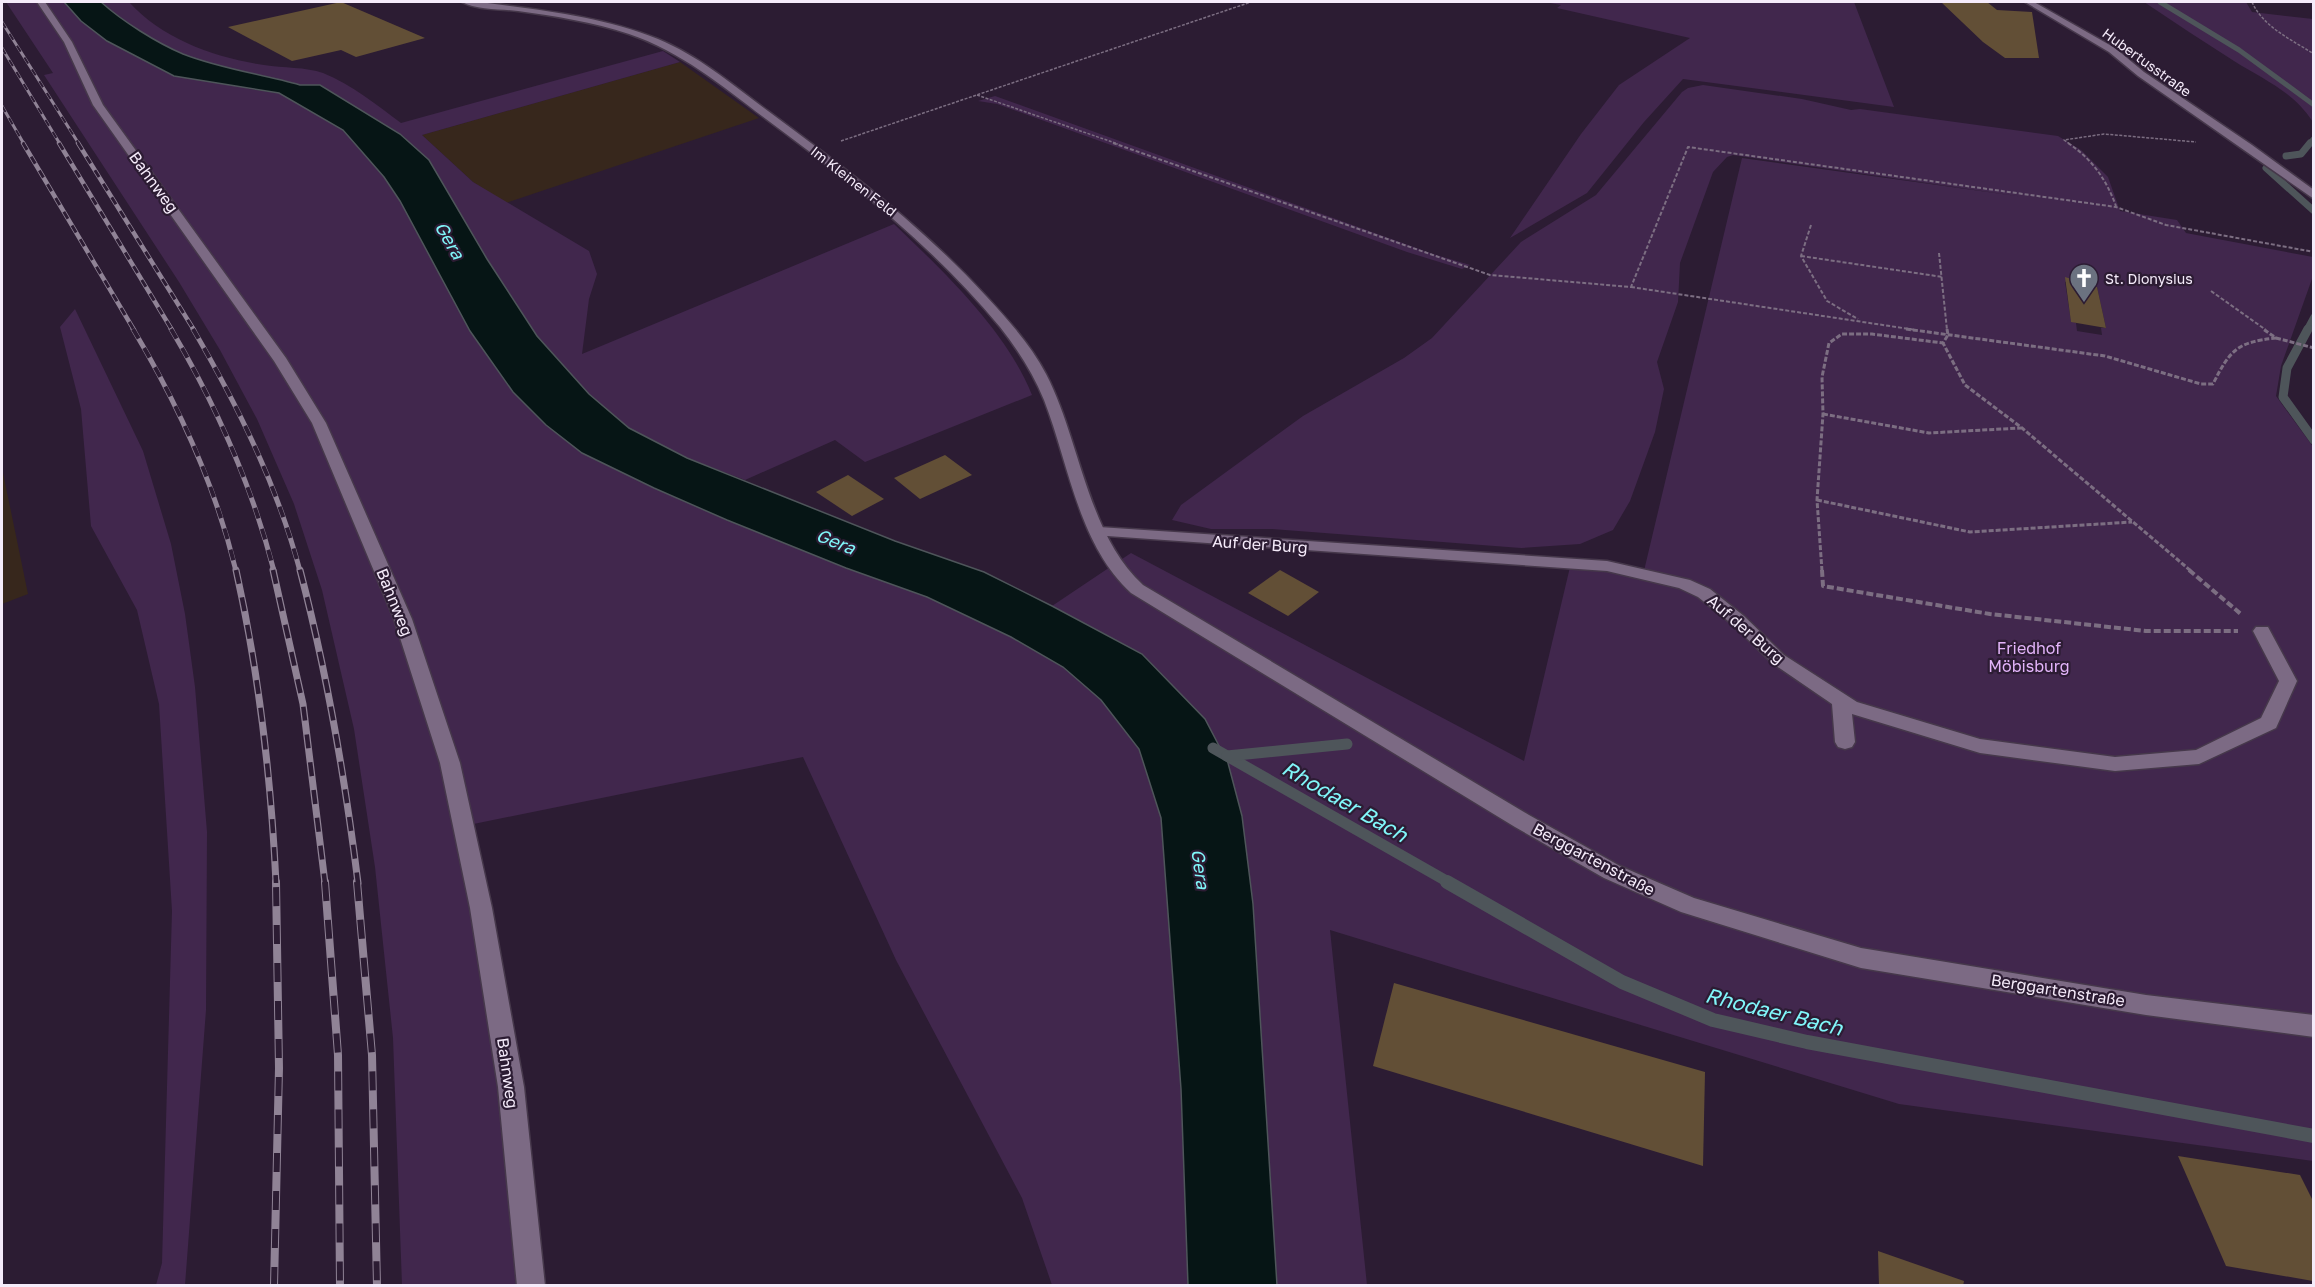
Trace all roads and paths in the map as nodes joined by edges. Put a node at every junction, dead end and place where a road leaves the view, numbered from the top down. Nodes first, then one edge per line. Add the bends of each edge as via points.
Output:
1 (41, 2) edge
2 (466, 2) edge
3 (1251, 2) edge
4 (2029, 2) edge
5 (2252, 2) edge
6 (2313, 54) edge
7 (977, 95) junction
8 (2197, 142) dead end
9 (815, 150) junction
10 (2313, 196) edge
11 (2116, 207) junction
12 (1811, 225) dead end
13 (2313, 252) edge
14 (1940, 253) dead end
15 (1801, 256) junction
16 (1942, 277) junction
17 (1631, 287) junction
18 (2211, 291) dead end
19 (1862, 320) junction
20 (1948, 335) junction
21 (2276, 338) junction
22 (1942, 343) junction
23 (2313, 348) edge
24 (1823, 414) junction
25 (2022, 428) junction
26 (1817, 500) junction
27 (2132, 522) junction
28 (1099, 532) junction
29 (2262, 632) junction
30 (1841, 702) junction
31 (1845, 742) dead end
32 (2313, 1026) edge
33 (531, 1286) edge

1 - 33 street, Bahnweg via 68,42 98,105 281,361 319,423 404,619 450,763 481,908 511,1087
2 - 9 street, Im Kleinen Feld via 581,20 656,41 718,79
3 - 7 path
4 - 10 street, Hubertusstraße via 2112,50
5 - 6 path via 2257,13
7 - 9 path
7 - 17 path via 1490,275
8 - 11 path via 2104,134 2064,140 2105,177
9 - 28 street, Im Kleinen Feld via 871,192 933,248 1014,336 1038,372
11 - 13 path via 2166,225
11 - 17 path via 1689,147
12 - 15 path
14 - 16 path
15 - 16 path
15 - 19 path via 1827,301
16 - 20 path
17 - 19 path
18 - 21 path
19 - 20 path
20 - 21 path via 2105,356 2201,384 2213,384 2229,352 2238,345
20 - 22 path
21 - 23 path
22 - 24 path via 1842,334 1829,343 1822,376
22 - 25 path via 1965,385
24 - 25 path via 1929,433
24 - 26 path
25 - 27 path
26 - 27 path via 1970,532
26 - 29 path via 1823,586 1990,614 2146,631
27 - 29 path
28 - 30 street, Auf der Burg via 1608,566 1653,575 1704,593 1778,659
28 - 32 street, Berggartenstraße via 1113,559 1135,586 1174,612 1612,872 1689,906 1862,958 2146,1005
29 - 30 street, Auf der Burg via 2288,681 2269,723 2199,757 2115,764 1980,746
30 - 31 street

